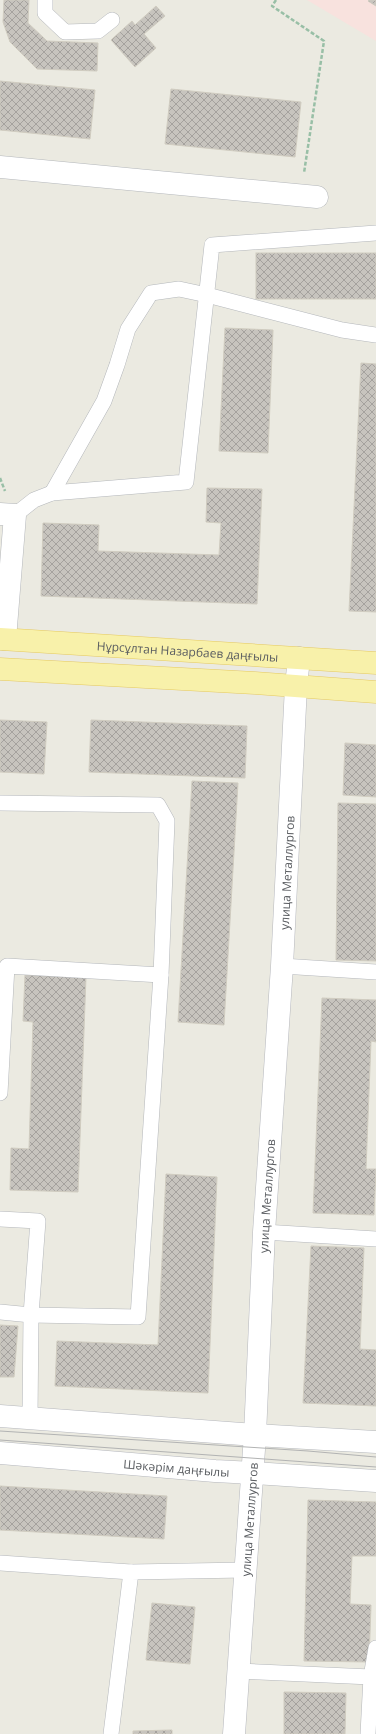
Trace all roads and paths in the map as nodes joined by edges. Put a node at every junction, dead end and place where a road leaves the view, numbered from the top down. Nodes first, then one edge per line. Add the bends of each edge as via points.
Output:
1 (45, 0) edge
2 (276, 0) edge
3 (112, 20) dead end
4 (0, 167) edge
5 (309, 196) joint
6 (376, 233) edge
7 (207, 294) junction
8 (376, 335) edge
9 (52, 493) junction
10 (8, 514) edge
11 (2, 639) edge
12 (299, 658) junction
13 (376, 663) edge
14 (0, 669) edge
15 (296, 686) junction
16 (376, 692) edge
17 (0, 803) edge
18 (282, 966) junction
19 (376, 972) edge
20 (161, 975) junction
21 (0, 1093) edge
22 (0, 1219) edge
23 (264, 1232) junction
24 (376, 1239) edge
25 (0, 1312) edge
26 (31, 1315) junction
27 (0, 1416) edge
28 (30, 1418) junction
29 (255, 1435) junction
30 (376, 1442) edge
31 (0, 1453) edge
32 (253, 1473) junction
33 (376, 1482) edge
34 (0, 1563) edge
35 (245, 1570) junction
36 (131, 1572) junction
37 (376, 1648) edge
38 (238, 1671) junction
39 (371, 1677) junction
40 (111, 1734) edge
41 (234, 1734) edge
42 (368, 1734) edge

1 - 3 lane via 45,13 65,32 98,31
2 - 5 path via 272,6 324,41
4 - 5 street
6 - 7 lane via 212,245
7 - 8 lane via 342,330
7 - 9 lane via 179,289 151,293 128,329 104,401
7 - 9 lane via 186,482
9 - 10 lane
10 - 11 street via 7,600
11 - 12 main road, Нұрсұлтан Назарбаев даңғылы
12 - 13 main road, Нұрсұлтан Назарбаев даңғылы
12 - 15 street, улица Металлургов
14 - 15 main road
15 - 16 main road
15 - 18 street, улица Металлургов
17 - 20 lane via 158,805 167,821
18 - 19 lane
18 - 23 street, улица Металлургов
20 - 21 lane via 7,966
20 - 26 lane via 138,1317
22 - 26 lane via 38,1221
23 - 24 lane
23 - 29 street, улица Металлургов
25 - 26 lane
26 - 28 lane
27 - 28 street
28 - 29 street
29 - 30 street
29 - 32 street, улица Металлургов
31 - 32 street, Шәкәрім даңғылы
32 - 33 street, Шәкәрім даңғылы
32 - 35 street, улица Металлургов
34 - 36 lane
35 - 36 lane
35 - 38 street, улица Металлургов
36 - 40 lane
37 - 39 lane
38 - 39 lane
38 - 41 street, улица Металлургов
39 - 42 lane

